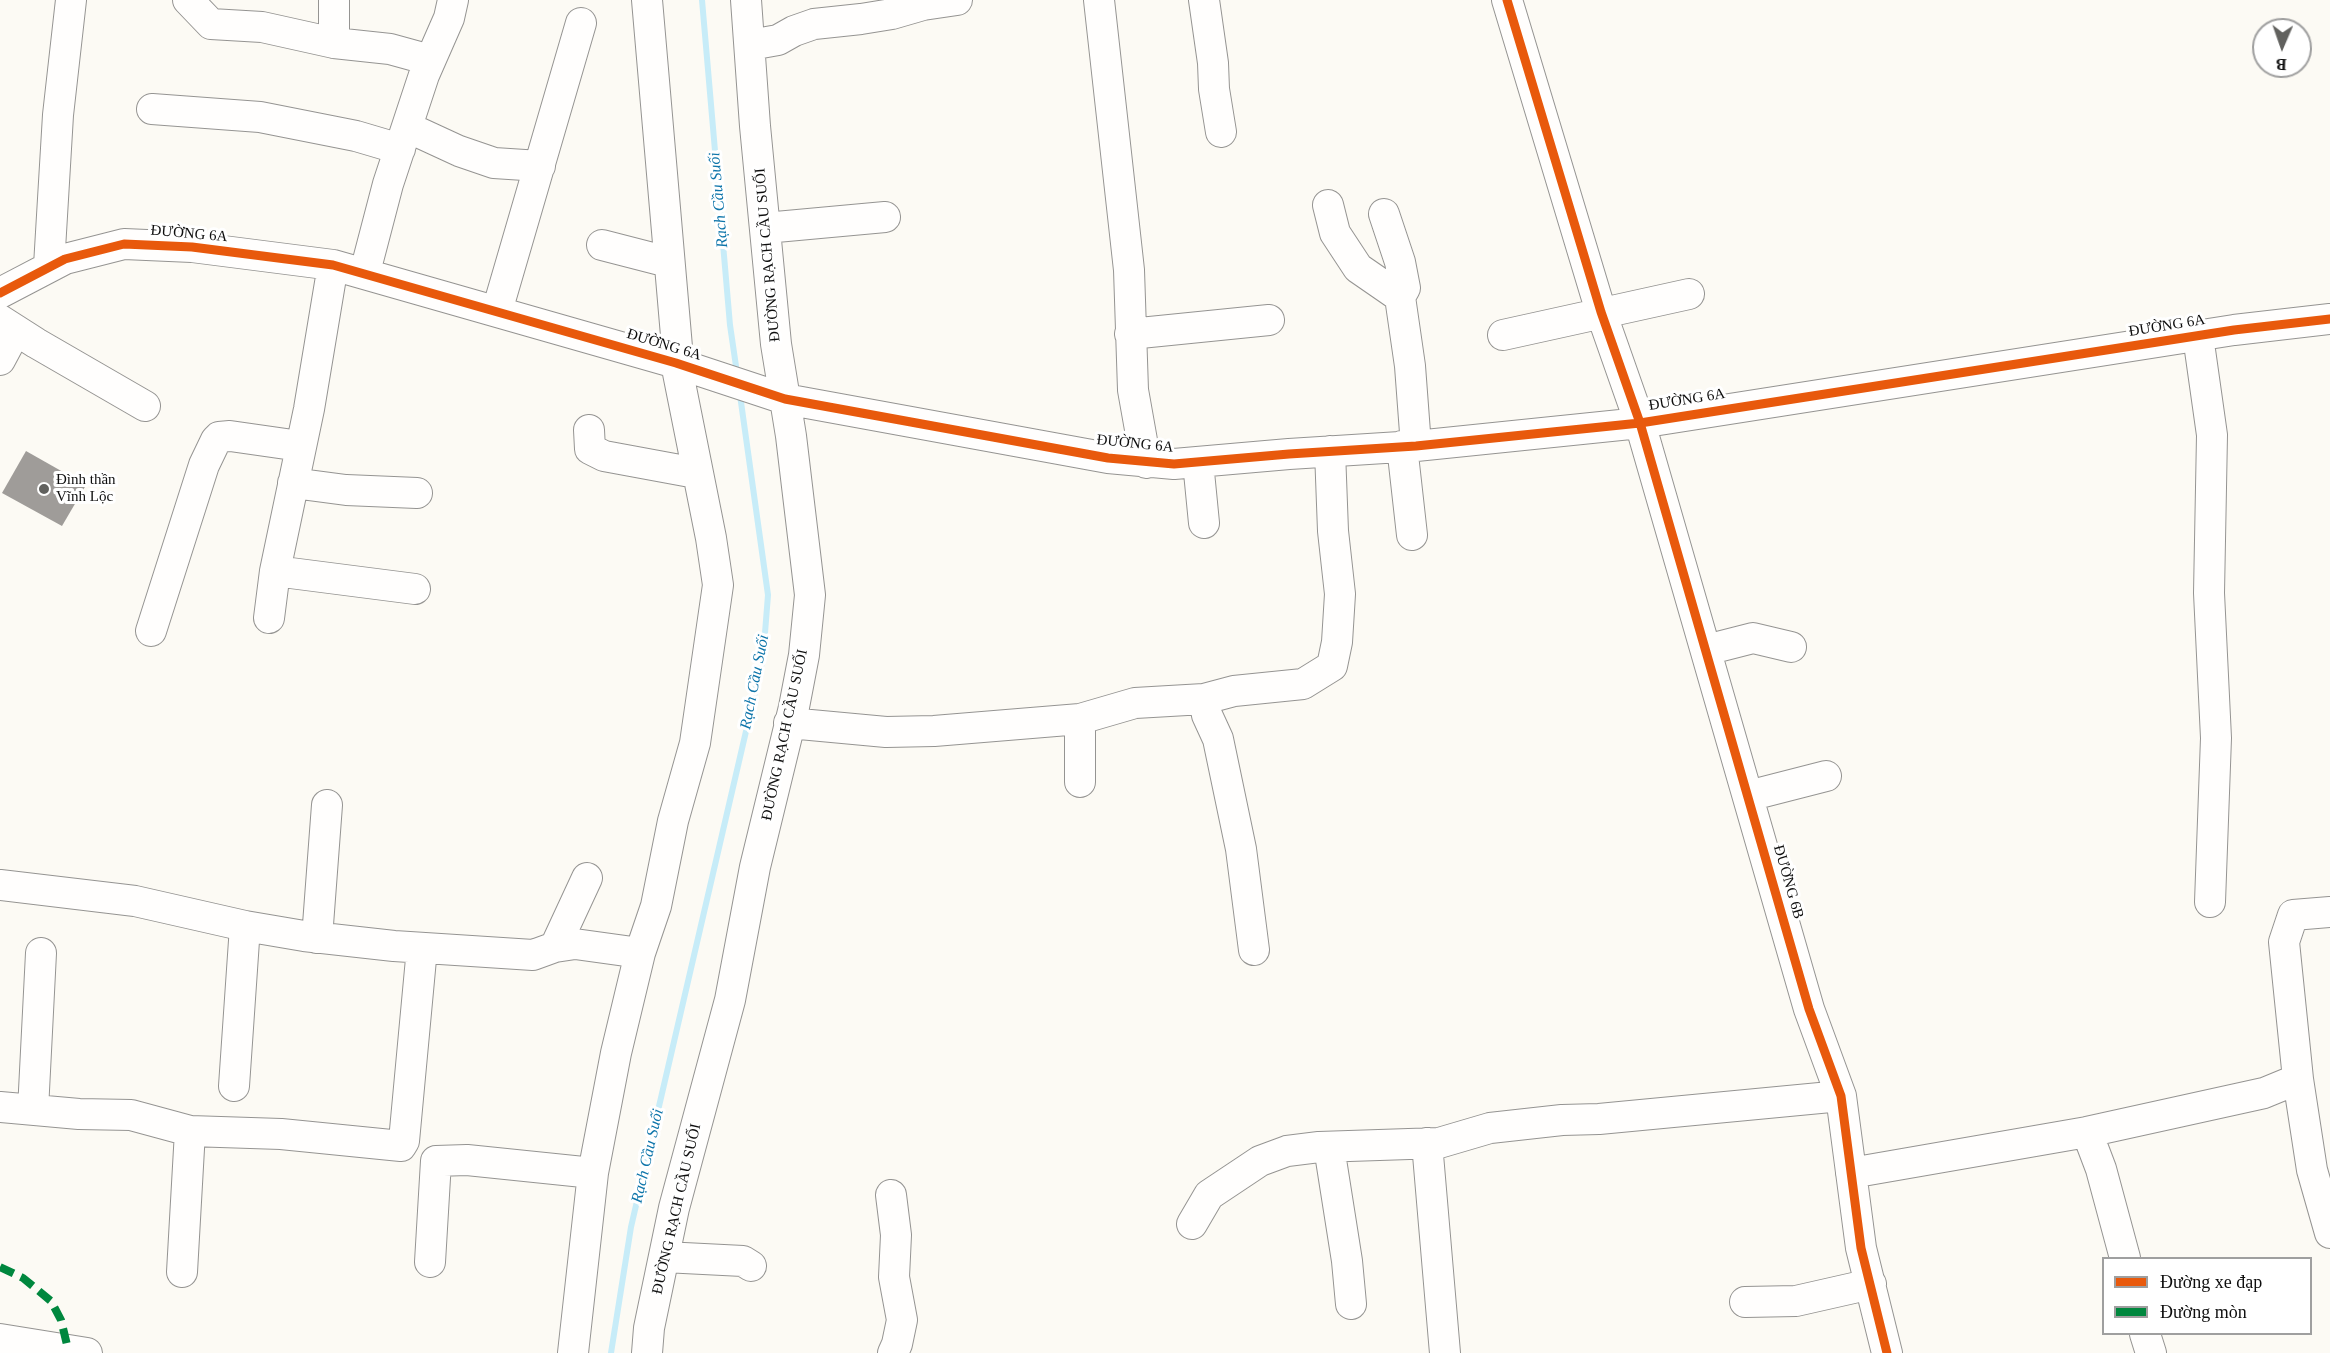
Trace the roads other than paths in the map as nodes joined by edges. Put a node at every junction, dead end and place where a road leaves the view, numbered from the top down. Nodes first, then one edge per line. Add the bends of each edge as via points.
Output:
1 (71, 0) edge
2 (188, 0) edge
3 (334, 0) edge
4 (453, 0) edge
5 (646, 0) edge
6 (746, 0) edge
7 (957, 0) edge
8 (1099, 0) edge
9 (1204, 0) edge
10 (1508, 0) edge
11 (581, 23) dead end
12 (334, 43) junction
13 (750, 45) junction
14 (430, 60) junction
15 (152, 109) dead end
16 (1221, 132) dead end
17 (404, 138) junction
18 (540, 166) junction
19 (1328, 205) dead end
20 (1384, 214) dead end
21 (885, 217) dead end
22 (765, 228) junction
23 (602, 245) dead end
24 (669, 262) junction
25 (333, 264) junction
26 (50, 266) junction
27 (365, 272) junction
28 (0, 293) edge
29 (1689, 294) dead end
30 (1400, 297) junction
31 (497, 311) junction
32 (1601, 312) junction
33 (2330, 319) edge
34 (1269, 320) dead end
35 (8, 325) edge
36 (1130, 334) junction
37 (1503, 335) dead end
38 (2198, 336) junction
39 (0, 360) edge
40 (680, 365) junction
41 (780, 397) junction
42 (144, 406) dead end
43 (1640, 423) junction
44 (589, 430) dead end
45 (300, 446) junction
46 (1409, 446) junction
47 (1330, 451) junction
48 (1198, 462) junction
49 (1146, 463) junction
50 (696, 473) junction
51 (293, 483) junction
52 (417, 493) dead end
53 (1204, 523) dead end
54 (1412, 535) dead end
55 (274, 571) junction
56 (415, 589) dead end
57 (269, 618) dead end
58 (151, 631) dead end
59 (1791, 647) dead end
60 (1706, 650) junction
61 (1204, 699) junction
62 (1080, 719) junction
63 (789, 723) junction
64 (1826, 776) dead end
65 (1080, 782) dead end
66 (1748, 796) junction
67 (327, 805) dead end
68 (587, 878) dead end
69 (0, 885) edge
70 (2210, 902) dead end
71 (2330, 912) edge
72 (245, 926) junction
73 (316, 938) junction
74 (555, 947) junction
75 (422, 948) junction
76 (1254, 950) dead end
77 (41, 953) dead end
78 (640, 953) junction
79 (2298, 1079) junction
80 (234, 1086) dead end
81 (1840, 1096) junction
82 (0, 1107) edge
83 (33, 1110) junction
84 (189, 1131) junction
85 (2087, 1132) junction
86 (1427, 1143) junction
87 (1329, 1147) junction
88 (593, 1173) junction
89 (1851, 1173) junction
90 (891, 1195) dead end
91 (1192, 1224) dead end
92 (2330, 1233) edge
93 (664, 1257) junction
94 (2125, 1257) edge
95 (430, 1262) dead end
96 (751, 1266) dead end
97 (182, 1272) dead end
98 (1870, 1284) junction
99 (1745, 1302) dead end
100 (1351, 1305) dead end
101 (2145, 1335) edge
102 (0, 1339) edge
103 (87, 1353) edge
104 (573, 1353) edge
105 (647, 1353) edge
106 (893, 1353) edge
107 (1444, 1353) edge
108 (1887, 1353) edge
109 (2151, 1353) edge

1 - 26 street via 57,115
2 - 12 street via 211,24 262,27
3 - 12 street
4 - 14 street
5 - 24 street
6 - 13 street, ĐƯỜNG RẠCH CẦU SUỐI
7 - 13 street via 861,20 814,24 778,40
8 - 36 street via 1129,270
9 - 16 street
10 - 32 street, ĐƯỜNG 6B
11 - 18 street
12 - 14 street via 390,49
13 - 22 street, ĐƯỜNG RẠCH CẦU SUỐI
14 - 17 street
15 - 17 street via 260,117 356,136
17 - 18 street via 494,164
17 - 27 street
18 - 31 street
19 - 30 street via 1335,233 1358,268
20 - 30 street via 1400,262 1405,288
21 - 22 street
22 - 41 street, ĐƯỜNG RẠCH CẦU SUỐI
23 - 24 street
24 - 40 street
25 - 26 street, ĐƯỜNG 6A via 192,247 124,244
25 - 27 street, ĐƯỜNG 6A
25 - 45 street
26 - 28 street, ĐƯỜNG 6A
27 - 31 street, ĐƯỜNG 6A
29 - 32 street
30 - 46 street via 1410,366
31 - 40 street, ĐƯỜNG 6A
32 - 37 street
32 - 43 street, ĐƯỜNG 6B
33 - 38 street, ĐƯỜNG 6A
34 - 36 street
35 - 39 street
35 - 42 street
36 - 49 street via 1133,390
38 - 43 street, ĐƯỜNG 6A
38 - 70 street via 2212,435 2209,593 2216,738
40 - 41 street, ĐƯỜNG 6A
40 - 50 street
41 - 49 street, ĐƯỜNG 6A
41 - 63 street, ĐƯỜNG RẠCH CẦU SUỐI via 791,436 810,595 804,655
43 - 46 street, ĐƯỜNG 6A
43 - 60 street, ĐƯỜNG 6B
44 - 50 street via 590,449 604,456
45 - 51 street
45 - 58 street via 230,436 216,440 204,465
46 - 47 street, ĐƯỜNG 6A
46 - 54 street
47 - 48 street, ĐƯỜNG 6A
47 - 61 street via 1340,594 1332,666 1303,684 1234,691
48 - 49 street, ĐƯỜNG 6A
48 - 53 street
50 - 78 street via 718,585 695,743 673,822 656,906
51 - 52 street
51 - 55 street
55 - 56 street
55 - 57 street
59 - 60 street via 1753,638
60 - 66 street, ĐƯỜNG 6B
61 - 62 street via 1135,703
61 - 76 street via 1218,739 1241,849
62 - 63 street via 886,732
62 - 65 street
63 - 93 street, ĐƯỜNG RẠCH CẦU SUỐI via 729,1000
64 - 66 street
66 - 81 street, ĐƯỜNG 6B via 1809,1009
67 - 73 street
68 - 74 street
69 - 72 street via 135,901
71 - 79 street via 2293,915 2283,942
72 - 73 street
72 - 80 street
73 - 75 street
74 - 75 street via 533,955
74 - 78 street via 575,944
75 - 84 street via 402,1145 281,1134
77 - 83 street
78 - 88 street
79 - 85 street via 2264,1094
79 - 92 street via 2312,1170
81 - 86 street via 1490,1128
81 - 89 street, ĐƯỜNG 6B
82 - 83 street
83 - 84 street via 131,1115
84 - 97 street
85 - 89 street
85 - 94 street
86 - 87 street
86 - 107 street
87 - 91 street via 1287,1151 1260,1161 1209,1195
87 - 100 street
88 - 95 street via 466,1160 436,1161
88 - 104 street
89 - 98 street, ĐƯỜNG 6B
90 - 106 street via 896,1235 894,1277 902,1320
93 - 96 street via 744,1261
93 - 105 street, ĐƯỜNG RẠCH CẦU SUỐI
98 - 99 street via 1796,1300
98 - 108 street, ĐƯỜNG 6B
101 - 109 street
102 - 103 street

